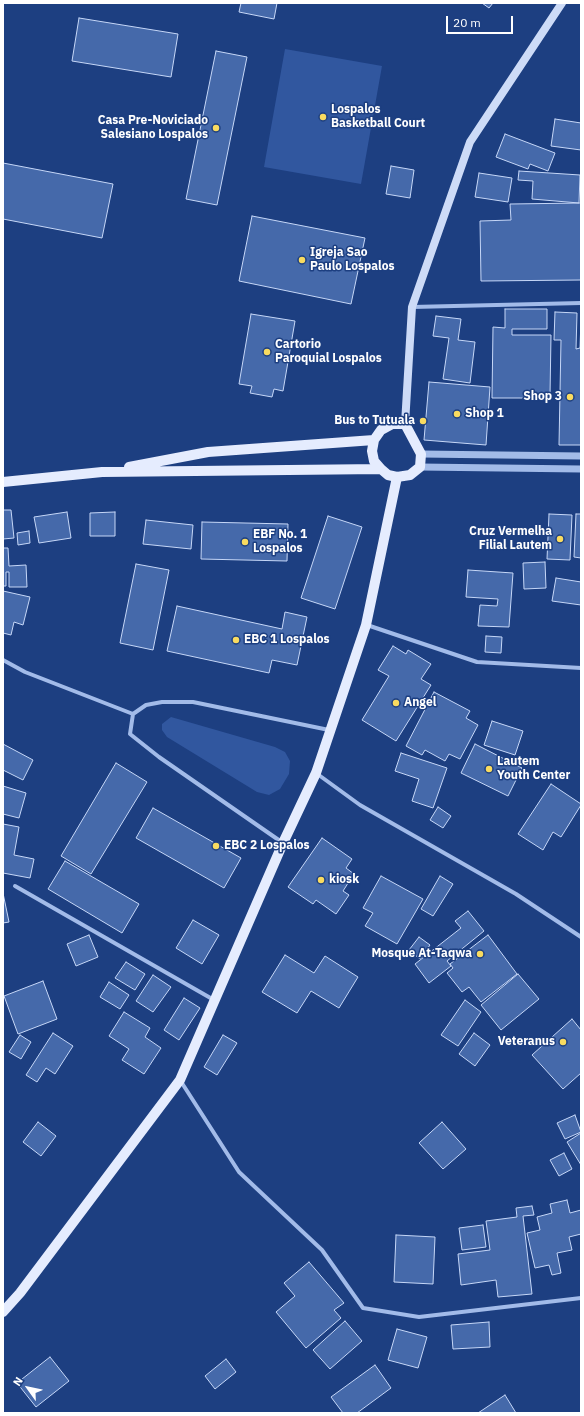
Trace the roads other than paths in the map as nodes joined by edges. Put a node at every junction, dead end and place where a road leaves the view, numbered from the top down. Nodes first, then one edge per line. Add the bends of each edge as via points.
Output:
1 (562, 3) edge
2 (581, 303) edge
3 (412, 307) junction
4 (405, 424) junction
5 (374, 440) junction
6 (421, 454) junction
7 (581, 456) edge
8 (420, 467) junction
9 (381, 469) junction
10 (581, 469) edge
11 (102, 472) junction
12 (397, 477) junction
13 (3, 482) edge
14 (366, 625) junction
15 (3, 660) edge
16 (581, 668) edge
17 (133, 714) junction
18 (329, 730) junction
19 (316, 773) junction
20 (283, 843) junction
21 (15, 886) dead end
22 (581, 937) edge
23 (215, 1000) junction
24 (180, 1080) junction
25 (581, 1298) edge
26 (3, 1312) edge

1 - 3 main road via 470,142
2 - 3 street
3 - 4 main road
4 - 5 main road via 392,424 382,430
4 - 6 main road
5 - 9 main road via 374,461
5 - 11 main road via 208,452
6 - 7 street
6 - 8 main road
8 - 10 street
8 - 12 main road via 410,474
9 - 11 main road
9 - 12 main road via 388,475
11 - 13 main road
12 - 14 main road
14 - 16 street via 477,662
14 - 18 main road
15 - 17 street via 25,672
17 - 18 street via 146,705 193,702
17 - 20 street via 130,734
18 - 19 main road
19 - 20 main road
19 - 22 street via 360,805 516,894
20 - 23 main road
21 - 23 street
23 - 24 main road
24 - 25 street via 239,1172 322,1250 363,1308 420,1317
24 - 26 main road

